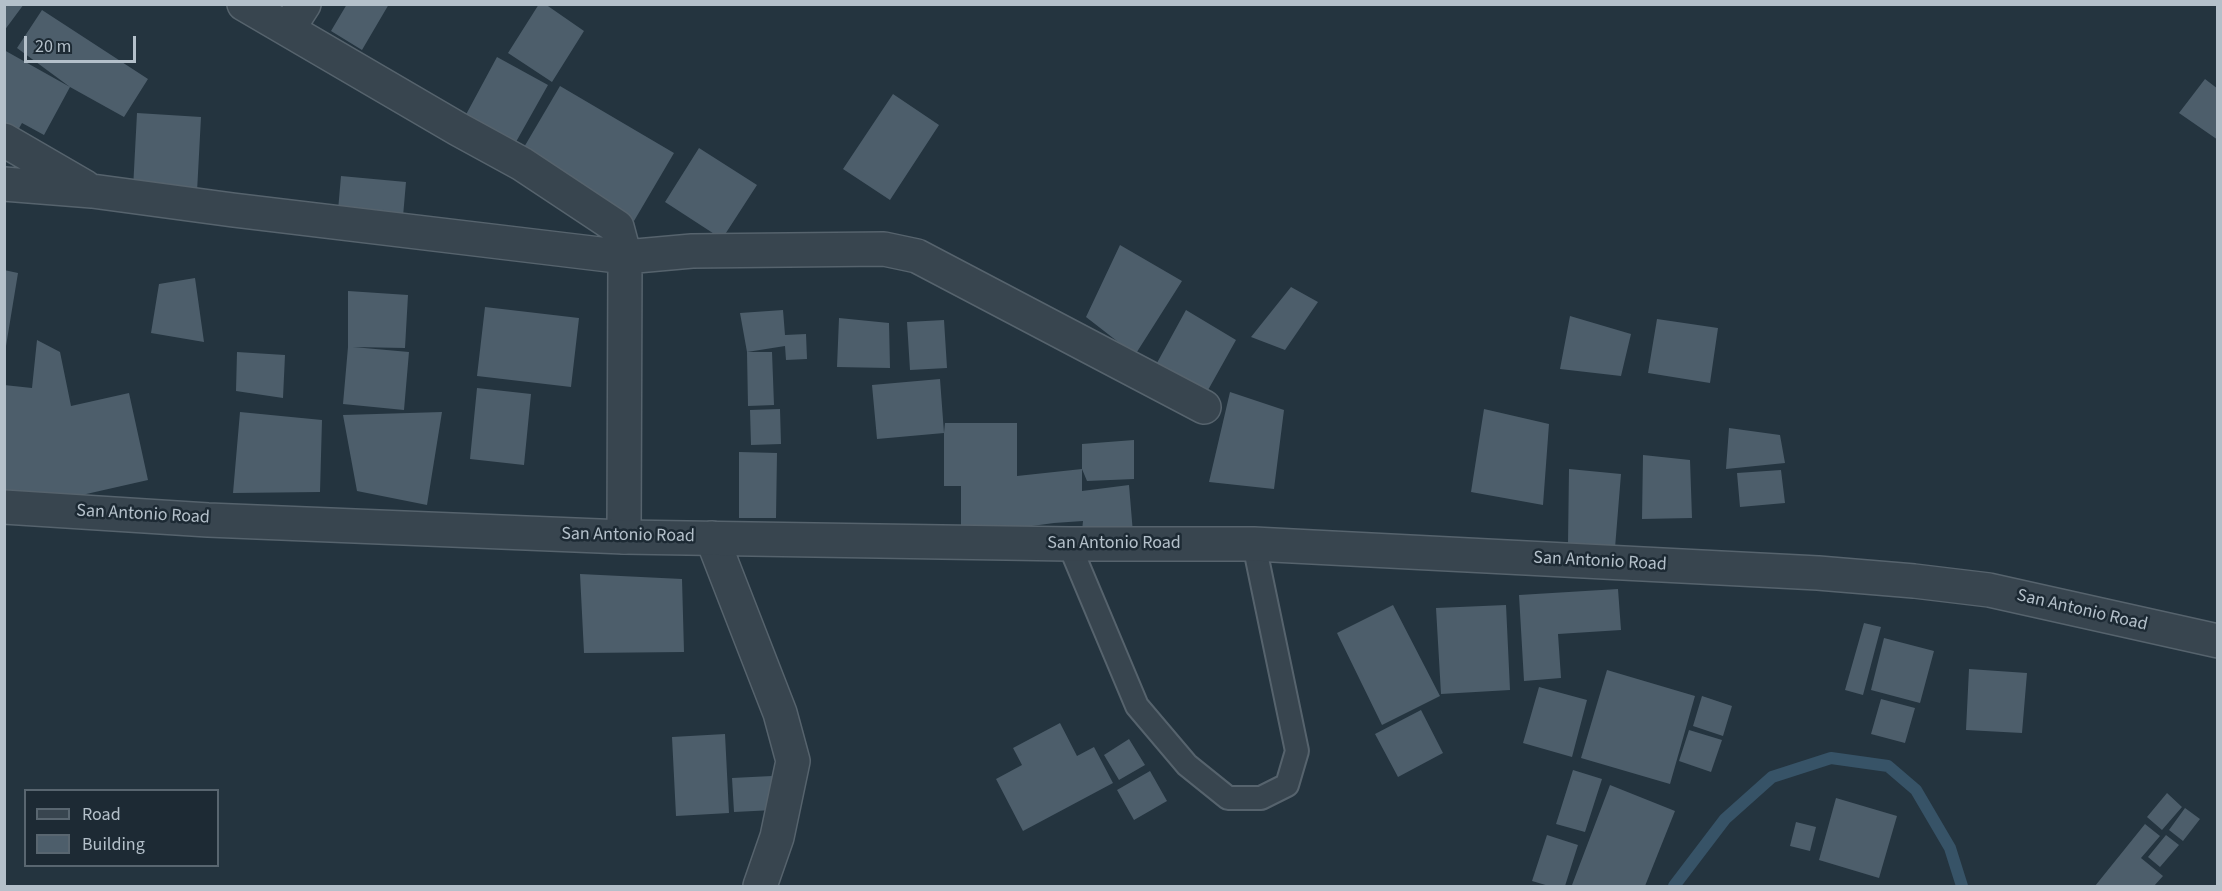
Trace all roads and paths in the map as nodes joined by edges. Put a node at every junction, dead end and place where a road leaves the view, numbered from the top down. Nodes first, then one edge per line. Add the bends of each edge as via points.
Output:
1 (244, 4) edge
2 (296, 17) edge
3 (4, 140) edge
4 (4, 183) edge
5 (92, 191) junction
6 (625, 257) junction
7 (1204, 407) dead end
8 (4, 507) edge
9 (624, 537) junction
10 (712, 538) junction
11 (1070, 544) junction
12 (1254, 544) junction
13 (2217, 641) edge
14 (760, 886) edge

1 - 2 street
2 - 6 street via 458,129 522,164 617,227
3 - 5 street
4 - 5 street
5 - 6 street
6 - 7 street via 692,251 884,249 917,255
6 - 9 street
8 - 9 street, San Antonio Road via 208,520
9 - 10 street, San Antonio Road
10 - 11 street, San Antonio Road
10 - 14 street via 780,713 793,761 777,837
11 - 12 street, San Antonio Road
11 - 12 lane via 1137,706 1187,765 1228,798 1261,798 1287,785 1297,751
12 - 13 street, San Antonio Road via 1914,581 1989,590

